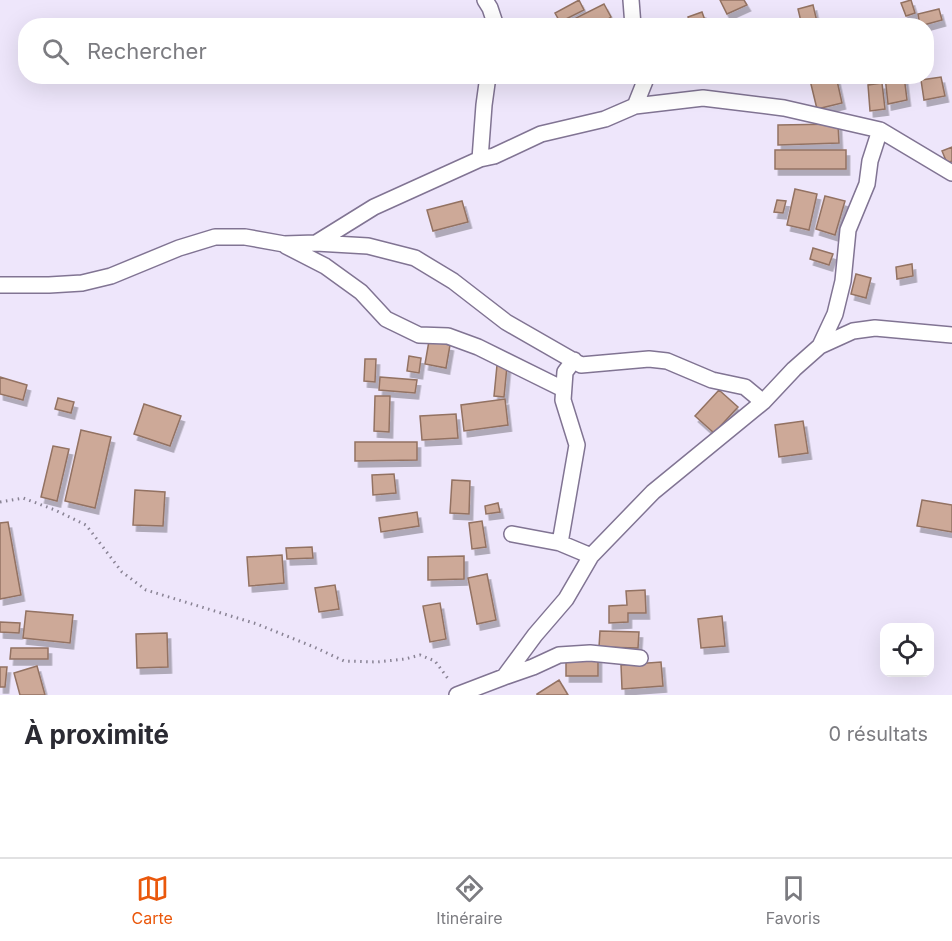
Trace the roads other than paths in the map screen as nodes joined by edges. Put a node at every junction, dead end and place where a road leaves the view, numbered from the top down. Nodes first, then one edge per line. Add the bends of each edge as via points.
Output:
1 (485, 0) edge
2 (636, 1) edge
3 (493, 18) edge
4 (634, 18) edge
5 (487, 84) edge
6 (643, 84) edge
7 (635, 106) junction
8 (880, 130) junction
9 (480, 159) junction
10 (952, 173) edge
11 (316, 243) junction
12 (284, 244) junction
13 (0, 285) edge
14 (952, 335) edge
15 (820, 346) junction
16 (574, 360) junction
17 (563, 389) junction
18 (763, 402) junction
19 (512, 534) dead end
20 (560, 543) junction
21 (591, 556) junction
22 (640, 658) dead end
23 (504, 677) junction
24 (457, 695) edge

1 - 3 street
2 - 4 street
5 - 9 street
6 - 7 street
7 - 8 street via 703,98 784,108
7 - 9 street via 605,119 541,134
8 - 10 street
8 - 15 street via 867,184 848,230 835,314
9 - 11 street via 374,207
11 - 12 street
11 - 16 street via 368,246 415,258 453,281 506,322
12 - 13 street via 245,237 215,237 82,283
12 - 17 street via 325,266 361,292 386,319 419,335 448,336 478,347
14 - 15 street via 875,328 853,331
15 - 18 street
16 - 17 street via 565,372
16 - 18 street via 581,365 667,361 712,380 746,387
17 - 20 street via 577,446
18 - 21 street via 653,492
19 - 20 street
20 - 21 street
21 - 23 street via 566,600
22 - 23 street via 590,653 559,655
23 - 24 street

